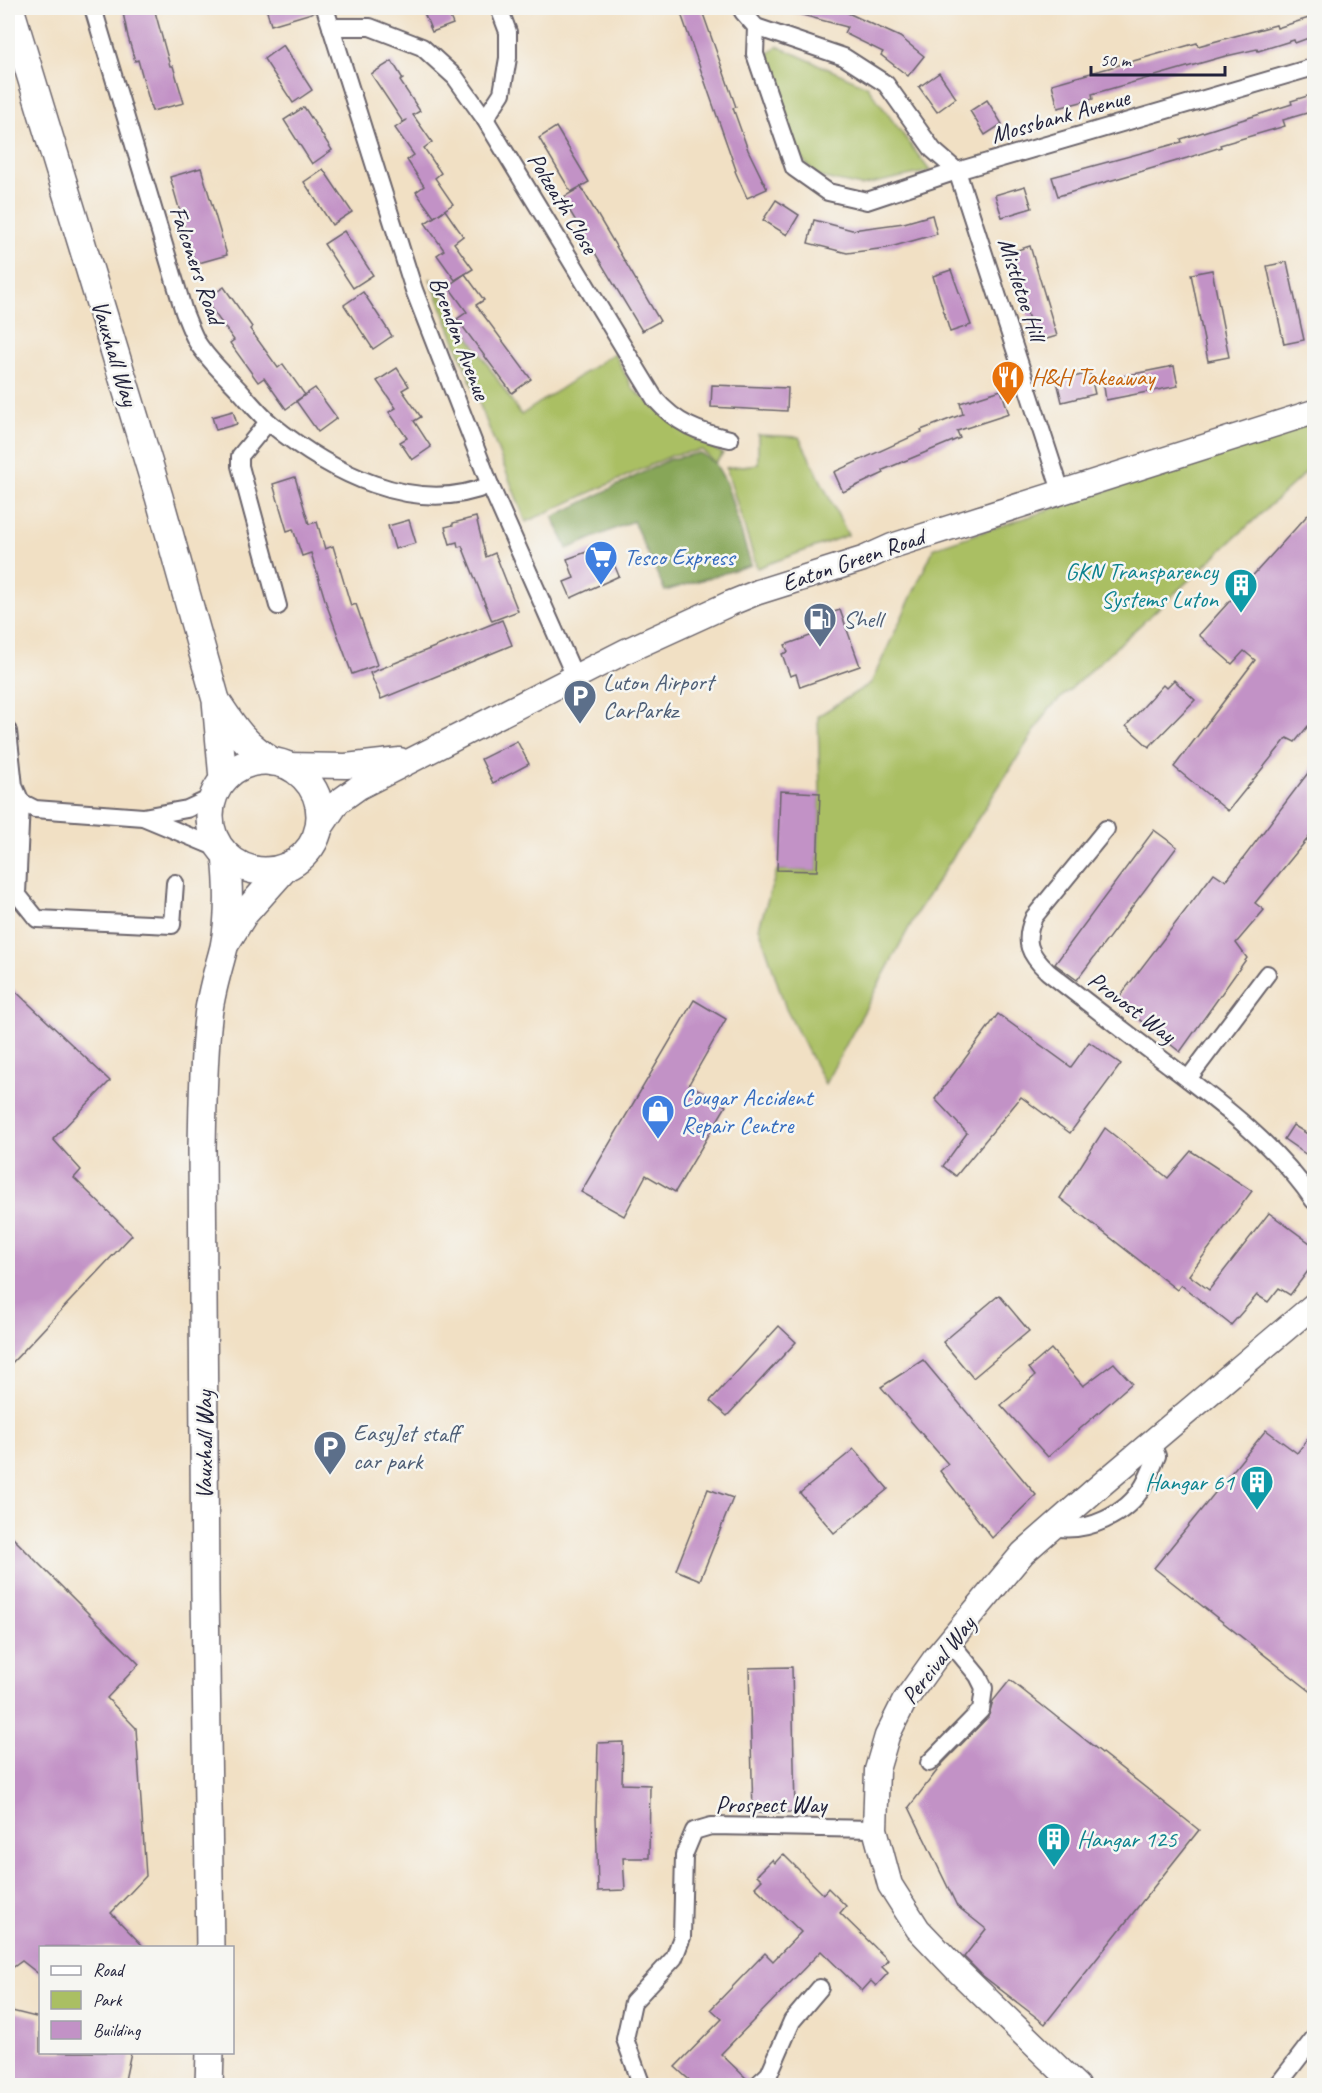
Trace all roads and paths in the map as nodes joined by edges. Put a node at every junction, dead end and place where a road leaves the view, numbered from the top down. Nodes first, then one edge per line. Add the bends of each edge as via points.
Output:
1 (10, 8) edge
2 (93, 8) edge
3 (325, 8) edge
4 (499, 8) edge
5 (741, 8) edge
6 (331, 27) junction
7 (756, 27) junction
8 (1314, 67) edge
9 (485, 119) junction
10 (957, 171) junction
11 (1314, 412) edge
12 (268, 422) junction
13 (730, 439) dead end
14 (490, 485) junction
15 (1061, 491) junction
16 (278, 606) dead end
17 (575, 677) junction
18 (216, 700) junction
19 (8, 731) edge
20 (412, 759) junction
21 (279, 763) junction
22 (218, 788) junction
23 (21, 802) junction
24 (144, 817) junction
25 (1106, 829) dead end
26 (317, 833) junction
27 (223, 852) junction
28 (286, 867) junction
29 (175, 883) dead end
30 (224, 945) junction
31 (1267, 974) dead end
32 (1188, 1079) junction
33 (1314, 1201) edge
34 (1314, 1305) edge
35 (1152, 1443) junction
36 (1052, 1527) junction
37 (950, 1642) junction
38 (929, 1763) dead end
39 (875, 1829) junction
40 (210, 1946) edge
41 (820, 1988) dead end
42 (1314, 2038) edge
43 (210, 2054) edge
44 (209, 2085) edge
45 (642, 2085) edge
46 (756, 2085) edge
47 (1077, 2085) edge
48 (1277, 2085) edge

1 - 18 main road, Vauxhall Way via 159,496
2 - 12 street, Falconers Road via 184,312 197,343
3 - 6 street, Brendon Avenue
4 - 9 street via 508,32 508,58 502,93
5 - 7 street
6 - 9 street, Polzeath Close via 370,27 422,47 455,76
6 - 14 street, Brendon Avenue via 414,290
7 - 10 street via 844,57 886,84 933,150
7 - 10 street, Mossbank Avenue via 755,54 794,168 828,192 867,201
8 - 10 street, Mossbank Avenue
9 - 13 street, Polzeath Close via 655,399 681,423
10 - 15 street, Mistletoe Hill
11 - 15 street, Eaton Green Road
12 - 14 street, Falconers Road via 337,470 391,490 446,495
12 - 16 street via 240,456 240,466
14 - 17 street, Brendon Avenue
15 - 17 street, Eaton Green Road via 758,592
17 - 20 street, Eaton Green Road
18 - 21 main road, Vauxhall Way via 239,735
18 - 22 main road, Vauxhall Way
19 - 23 street via 14,786
20 - 21 street, Eaton Green Road via 346,766
20 - 26 street, Eaton Green Road via 338,802
21 - 22 main road via 259,761 242,766
21 - 26 main road via 297,771 308,782 317,799
22 - 24 street via 187,809
22 - 27 main road via 210,813 214,837
23 - 24 street via 35,809
23 - 29 street via 17,894 37,919 172,924
24 - 27 street
25 - 32 street, Provost Way via 1034,917 1029,929 1033,958
26 - 28 main road via 308,851
27 - 28 main road via 253,870
27 - 30 main road, Vauxhall Way via 228,899
28 - 30 main road, Vauxhall Way via 244,914
30 - 40 main road, Vauxhall Way via 208,1017 202,1126
31 - 32 street
32 - 33 street, Provost Way via 1255,1134
34 - 35 street, Percival Way
35 - 36 street, Percival Way
35 - 36 street via 1157,1456 1143,1487 1124,1509 1091,1526 1065,1530
36 - 37 street, Percival Way via 1023,1553
37 - 38 street via 984,1688 981,1710
37 - 39 street, Percival Way via 903,1702 887,1736 877,1770
39 - 45 street, Prospect Way via 711,1826 694,1831 684,1855 682,1937 675,1958 633,2002 625,2039
39 - 47 street, Percival Way via 890,1885 918,1929
41 - 46 street via 792,2021 768,2074
42 - 48 street
43 - 44 main road

